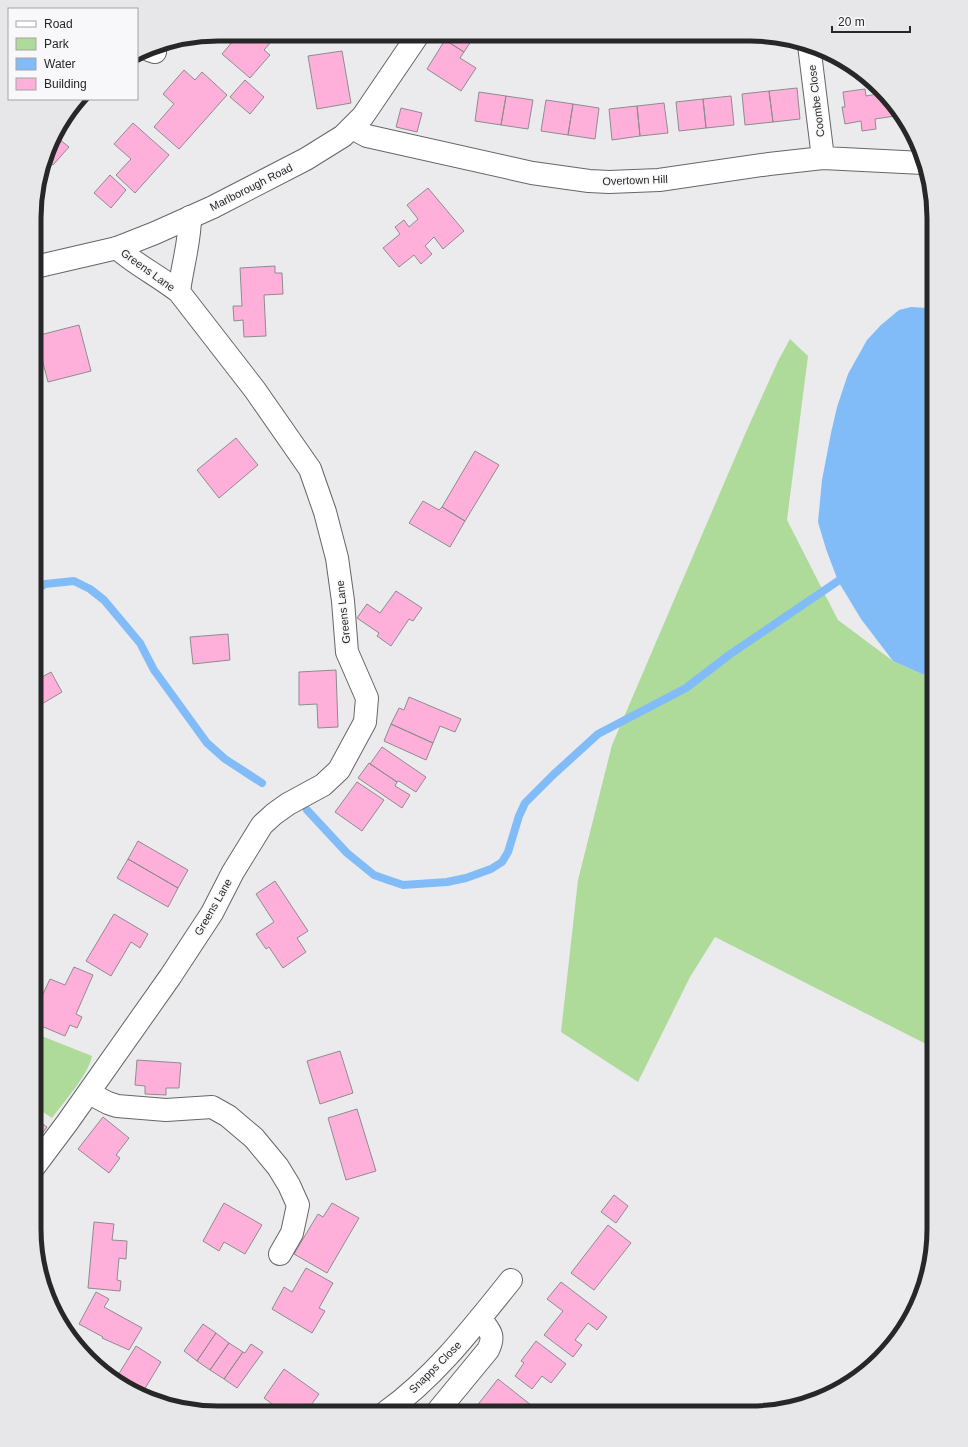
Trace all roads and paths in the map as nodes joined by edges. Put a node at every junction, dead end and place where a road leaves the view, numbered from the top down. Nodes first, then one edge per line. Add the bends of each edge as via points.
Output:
1 (414, 41) edge
2 (810, 51) edge
3 (352, 128) junction
4 (823, 158) junction
5 (918, 163) edge
6 (190, 217) junction
7 (117, 248) junction
8 (41, 266) edge
9 (179, 292) junction
10 (89, 1092) junction
11 (41, 1157) edge
12 (280, 1254) dead end
13 (511, 1280) dead end
14 (480, 1318) junction
15 (394, 1406) edge
16 (442, 1406) edge

1 - 3 street, Marlborough Road via 363,116
2 - 4 street, Coombe Close
3 - 4 street, Overtown Hill via 367,136 467,159 532,173 602,182 659,180
3 - 6 street, Marlborough Road via 306,159
4 - 5 street, Overtown Hill
6 - 7 street, Marlborough Road
6 - 9 street, Greens Lane via 190,236
7 - 8 street, Marlborough Road
7 - 9 street, Greens Lane via 130,260
9 - 10 street, Greens Lane via 255,390 310,469 325,512 336,558 344,601 347,652 367,698 366,714 365,722 339,770 323,785 288,804 262,826 233,872 212,913
10 - 11 street, Greens Lane
10 - 12 street via 108,1103 124,1106 166,1110 212,1107 228,1116 254,1138 278,1167 298,1205 292,1233
13 - 14 street, Snapps Close
14 - 15 street, Snapps Close via 420,1386
14 - 16 street via 490,1333 491,1344

